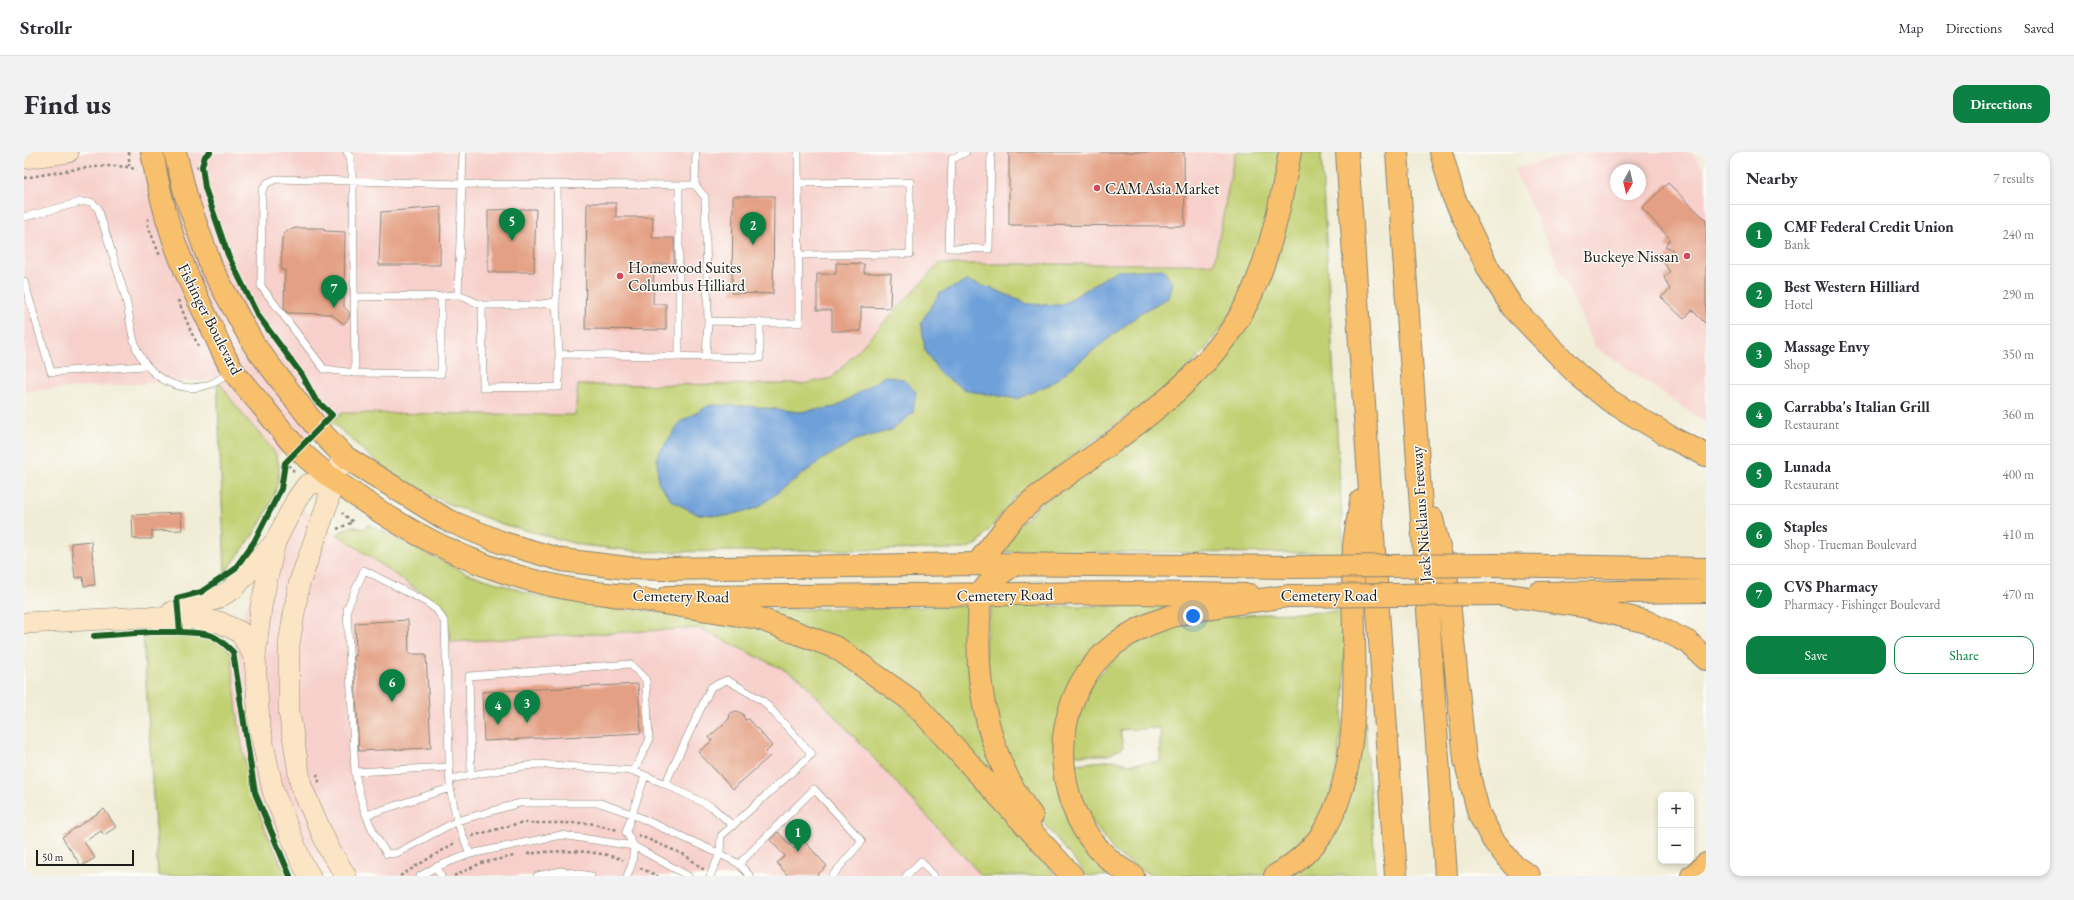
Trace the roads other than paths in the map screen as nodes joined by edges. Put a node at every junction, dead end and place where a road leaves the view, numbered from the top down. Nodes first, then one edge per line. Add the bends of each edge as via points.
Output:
1 (61, 152) edge
2 (152, 152) edge
3 (175, 152) edge
4 (348, 152) edge
5 (463, 152) edge
6 (696, 152) edge
7 (798, 152) edge
8 (966, 152) edge
9 (991, 152) edge
10 (1290, 152) edge
11 (1347, 152) edge
12 (1397, 152) edge
13 (1441, 152) edge
14 (24, 158) edge
15 (353, 182) junction
16 (798, 183) junction
17 (462, 184) junction
18 (557, 184) junction
19 (679, 184) junction
20 (695, 185) junction
21 (24, 217) edge
22 (799, 255) junction
23 (24, 281) edge
24 (458, 295) junction
25 (441, 296) junction
26 (354, 297) junction
27 (556, 302) junction
28 (482, 305) junction
29 (708, 321) junction
30 (760, 323) junction
31 (559, 354) junction
32 (679, 357) junction
33 (706, 357) junction
34 (145, 366) junction
35 (233, 370) junction
36 (355, 373) junction
37 (1706, 455) edge
38 (1417, 456) junction
39 (345, 457) junction
40 (1367, 461) junction
41 (332, 479) junction
42 (275, 542) junction
43 (977, 564) junction
44 (1014, 564) junction
45 (1706, 569) edge
46 (1706, 591) edge
47 (1500, 594) junction
48 (612, 595) junction
49 (981, 595) junction
50 (1288, 596) junction
51 (148, 617) junction
52 (24, 623) edge
53 (255, 657) junction
54 (1706, 659) edge
55 (449, 767) junction
56 (634, 771) junction
57 (355, 772) junction
58 (471, 775) junction
59 (645, 776) junction
60 (450, 779) junction
61 (665, 784) junction
62 (450, 788) junction
63 (632, 814) junction
64 (366, 816) junction
65 (457, 821) junction
66 (733, 826) junction
67 (634, 846) junction
68 (470, 854) junction
69 (720, 854) junction
70 (740, 864) junction
71 (1706, 864) edge
72 (436, 867) junction
73 (310, 876) edge
74 (346, 876) edge
75 (420, 876) edge
76 (441, 876) edge
77 (537, 876) edge
78 (591, 876) edge
79 (627, 876) edge
80 (688, 876) edge
81 (710, 876) edge
82 (750, 876) edge
83 (832, 876) edge
84 (906, 876) edge
85 (934, 876) edge
86 (1072, 876) edge
87 (1081, 876) edge
88 (1133, 876) edge
89 (1275, 876) edge
90 (1396, 876) edge
91 (1446, 876) edge
92 (1529, 876) edge
93 (1692, 876) edge

1 - 14 main road
2 - 35 main road, Fishinger Boulevard via 162,206 172,240 189,282
3 - 39 main road, Fishinger Boulevard via 186,196 212,269 254,345 318,429
4 - 15 lane
5 - 17 lane
6 - 20 lane
7 - 16 lane
8 - 9 lane via 952,159 949,248 989,249
10 - 43 main road via 1280,207 1266,258 1234,325 1205,364 1174,394 1034,499 1013,518
11 - 40 main road
12 - 38 main road, Jack Nicklaus Freeway
13 - 37 main road via 1454,198 1489,270 1513,308 1578,375 1610,400 1672,438
15 - 17 lane
15 - 26 lane
15 - 36 lane via 276,179 267,183 262,190 261,286 324,369
16 - 22 lane
16 - 22 lane via 910,182 910,254
17 - 18 lane
17 - 24 lane
18 - 19 lane
18 - 27 lane
19 - 20 lane
19 - 32 lane
20 - 29 lane via 705,198
21 - 34 lane via 81,202 91,202 98,208 125,296 136,346
22 - 30 lane via 799,323
23 - 34 lane via 51,372
24 - 25 lane
24 - 28 lane
25 - 26 lane
25 - 36 lane via 441,374
26 - 36 lane
27 - 28 lane via 534,305
27 - 31 lane
28 - 31 lane via 483,388 559,387
29 - 30 lane
29 - 33 lane
30 - 33 lane via 760,358
31 - 32 lane
32 - 33 lane
34 - 35 lane via 160,378 177,386 212,383
35 - 41 main road, Fishinger Boulevard via 295,446
38 - 91 main road, Jack Nicklaus Freeway
38 - 92 main road via 1447,581 1465,760 1479,814 1501,850 1514,866
39 - 41 main road
39 - 43 main road, Cemetery Road via 447,520 503,543 562,560 664,570
40 - 89 main road via 1354,546 1351,734 1345,776 1339,797 1322,834 1296,862
40 - 90 main road
41 - 42 main road via 307,485
41 - 48 main road, Cemetery Road via 417,535 465,559 528,580
41 - 74 main road via 328,502 299,584 289,644 289,712 301,786 329,849
42 - 51 main road via 233,589 216,599
42 - 53 main road via 261,607
43 - 44 main road, Cemetery Road
44 - 45 main road, Cemetery Road, bridge via 1298,567 1493,565
44 - 49 main road via 993,579
46 - 47 main road, Cemetery Road
47 - 50 main road, Cemetery Road, bridge
47 - 54 main road via 1583,606 1647,622 1688,642
48 - 49 main road, Cemetery Road via 662,598
48 - 86 main road via 758,618 837,648 912,701
49 - 50 main road, Cemetery Road via 1132,593
49 - 87 main road via 978,644 980,674 986,713 1000,764 1017,797
50 - 88 main road via 1193,611 1160,620 1115,644 1097,661 1083,682 1070,708 1063,736 1065,781 1078,819 1086,831 1104,854
51 - 52 main road
51 - 53 main road via 219,622 240,632
53 - 73 main road via 259,724 272,791
55 - 57 lane
55 - 57 lane via 445,623 437,610 426,602 364,570 348,609
55 - 60 lane
56 - 58 lane via 538,764
56 - 58 lane via 649,741 646,680 630,664 469,676
56 - 59 lane
57 - 64 lane via 360,801
58 - 60 lane
59 - 61 lane
59 - 63 lane
60 - 62 lane
61 - 66 lane via 712,807
61 - 66 lane via 711,687 727,680 763,701 812,754
62 - 64 lane
62 - 65 lane
63 - 65 lane via 600,803 520,803
63 - 67 lane via 626,832
63 - 69 lane
64 - 65 lane via 373,834 387,854 397,853
65 - 68 lane
66 - 69 lane via 721,836
67 - 68 lane via 561,835
67 - 79 lane via 632,864
67 - 80 lane
68 - 72 lane
69 - 70 lane
69 - 81 lane
70 - 82 lane
70 - 83 lane via 814,789 862,841
71 - 93 main road
72 - 75 lane
72 - 76 lane
77 - 78 lane via 561,871
84 - 85 lane via 922,861

